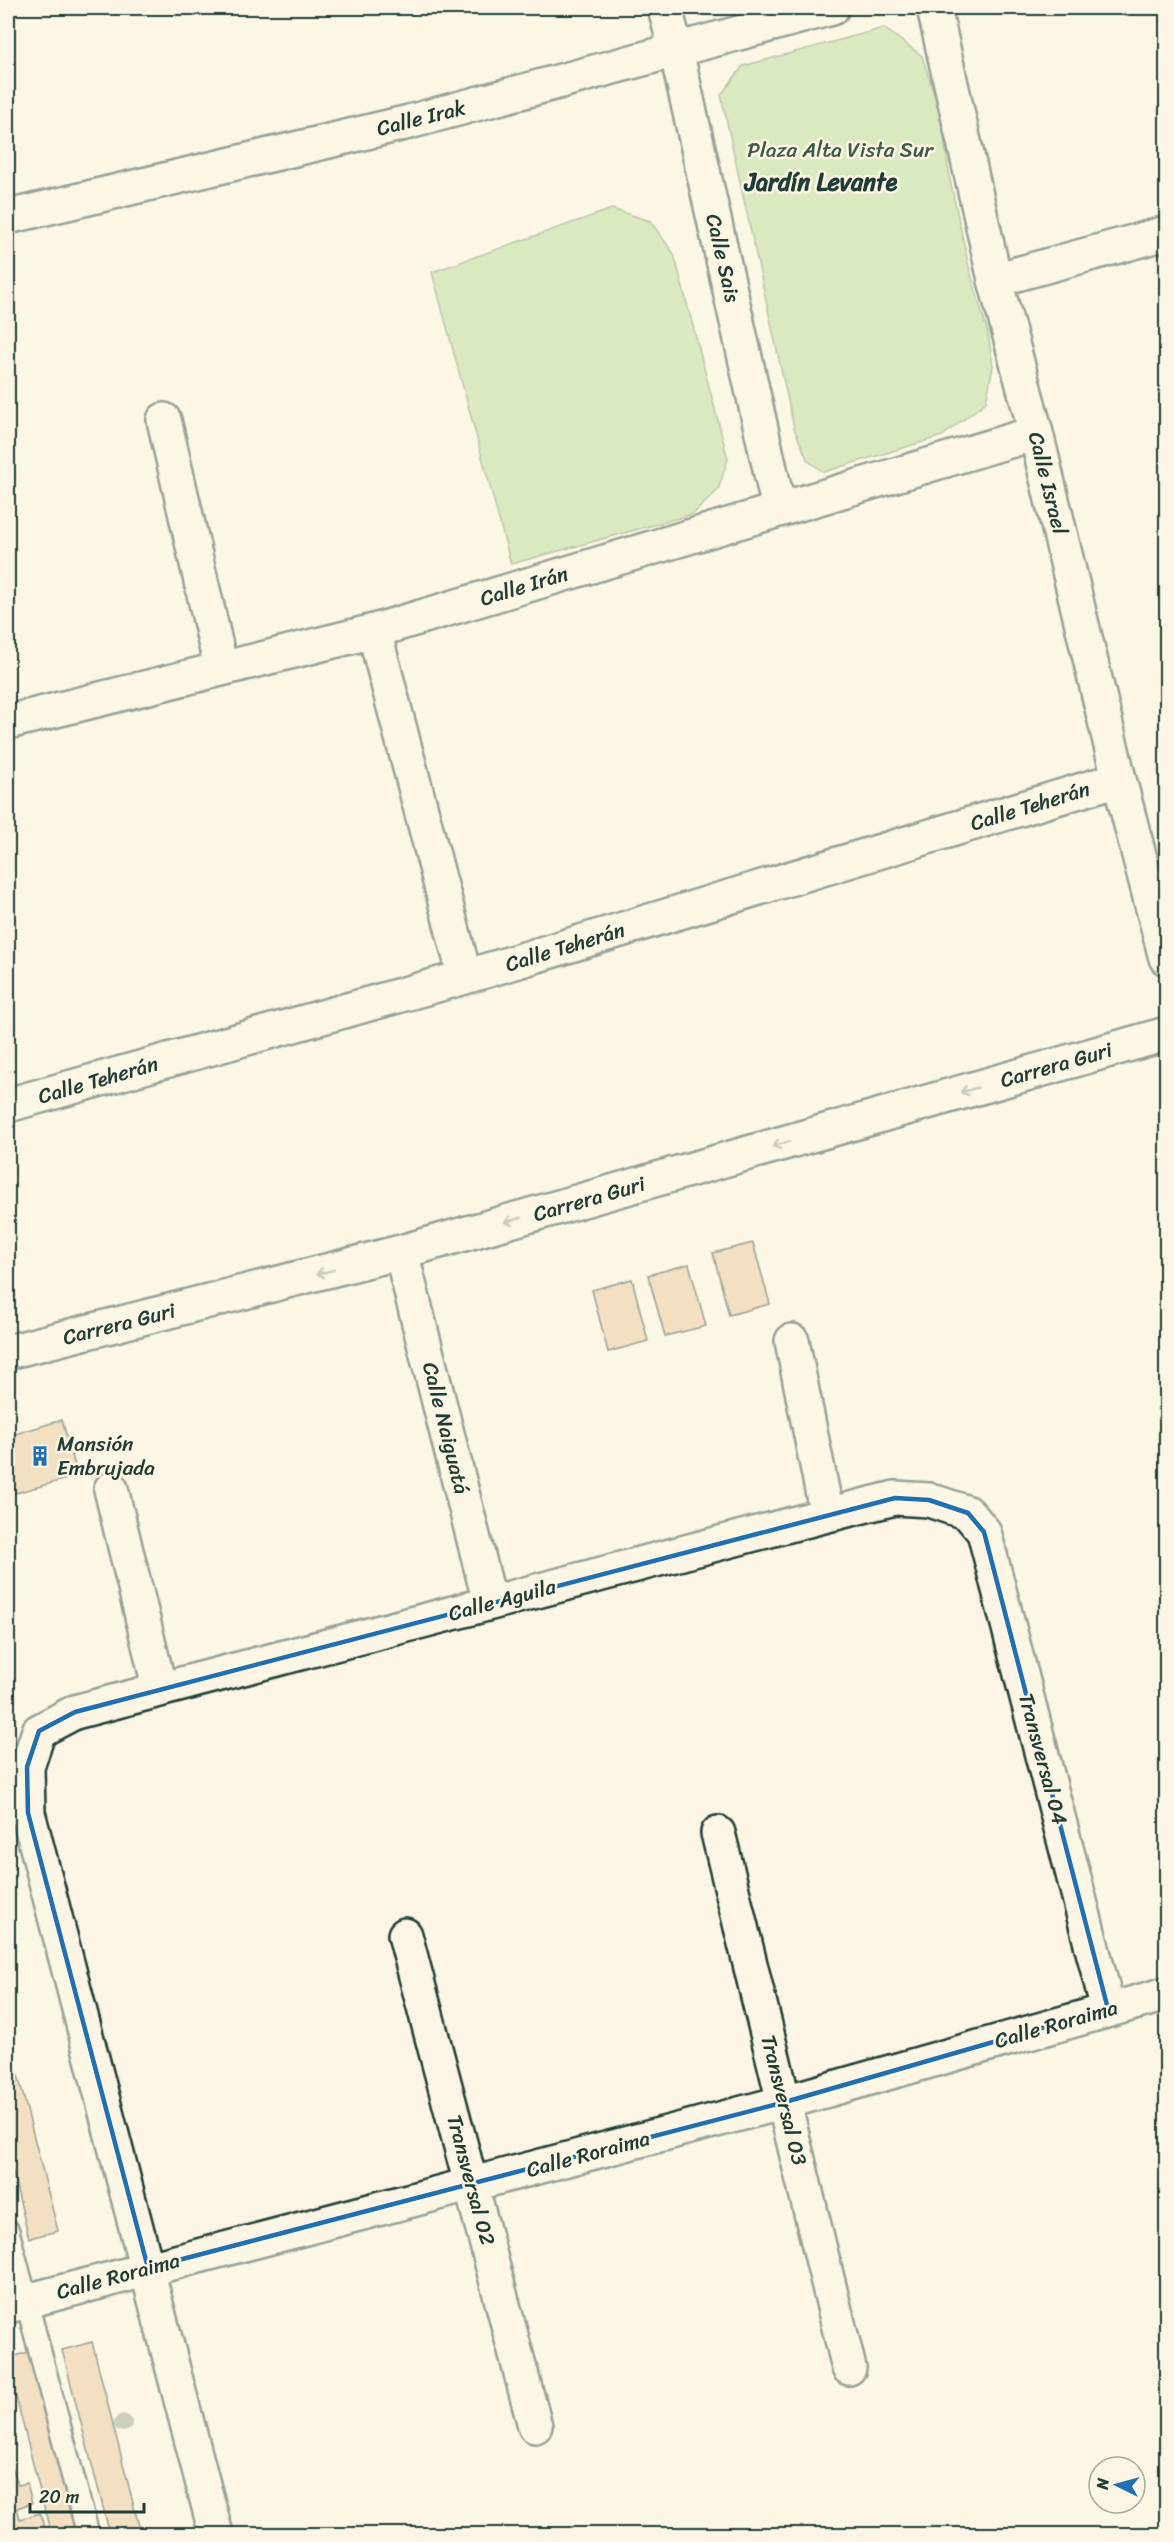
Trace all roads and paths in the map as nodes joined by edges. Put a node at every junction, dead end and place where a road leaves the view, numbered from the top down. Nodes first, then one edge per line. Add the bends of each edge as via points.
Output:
1 (664, 8) edge
2 (832, 8) edge
3 (934, 8) edge
4 (676, 50) junction
5 (8, 217) edge
6 (1167, 233) edge
7 (995, 280) junction
8 (164, 420) dead end
9 (1036, 433) junction
10 (779, 509) junction
11 (374, 631) junction
12 (221, 669) junction
13 (8, 722) edge
14 (1119, 779) junction
15 (1167, 958) edge
16 (465, 977) junction
17 (1167, 1034) edge
18 (8, 1105) edge
19 (401, 1252) junction
20 (792, 1341) dead end
21 (8, 1352) edge
22 (111, 1489) dead end
23 (968, 1513) joint
24 (827, 1515) junction
25 (490, 1603) junction
26 (160, 1690) junction
27 (718, 1833) dead end
28 (405, 1935) dead end
29 (1167, 1994) edge
30 (1108, 2009) junction
31 (785, 2102) junction
32 (472, 2185) junction
33 (8, 2231) edge
34 (148, 2268) junction
35 (17, 2303) edge
36 (849, 2368) dead end
37 (535, 2426) dead end
38 (88, 2535) edge
39 (216, 2535) edge

1 - 4 street, Calle Sais
2 - 4 street, Calle Irak
3 - 7 street, Calle Israel
4 - 5 street, Calle Irak via 409,122
4 - 10 street, Calle Sais
6 - 7 street
7 - 9 street, Calle Israel
8 - 12 street
9 - 10 street, Calle Irán
9 - 14 street, Calle Israel
10 - 11 street, Calle Irán
11 - 12 street, Calle Irán
11 - 16 street
12 - 13 street, Calle Irán
14 - 15 street, Calle Israel
14 - 16 street, Calle Teherán
16 - 18 street, Calle Teherán
17 -> 19 street, Carrera Guri
19 -> 21 street, Carrera Guri
19 - 25 street, Calle Naiguatá
20 - 24 street
22 - 26 street
23 - 24 street, Calle Aguila via 929,1500 895,1498
23 - 30 street, Transversal 04 via 984,1532
24 - 25 street, Calle Aguila
25 - 26 street, Calle Aguila
26 - 34 street, Calle Aguila via 75,1712 39,1731 27,1767 28,1813
27 - 31 street, Transversal 03
28 - 32 street, Transversal 02
29 - 30 street, Calle Roraima
30 - 31 street, Calle Roraima
31 - 32 street, Calle Roraima
31 - 36 street, Transversal 03
32 - 34 street, Calle Roraima
32 - 37 street, Transversal 02
33 - 35 lane
34 - 35 street, Calle Roraima
34 - 39 street
35 - 38 lane

